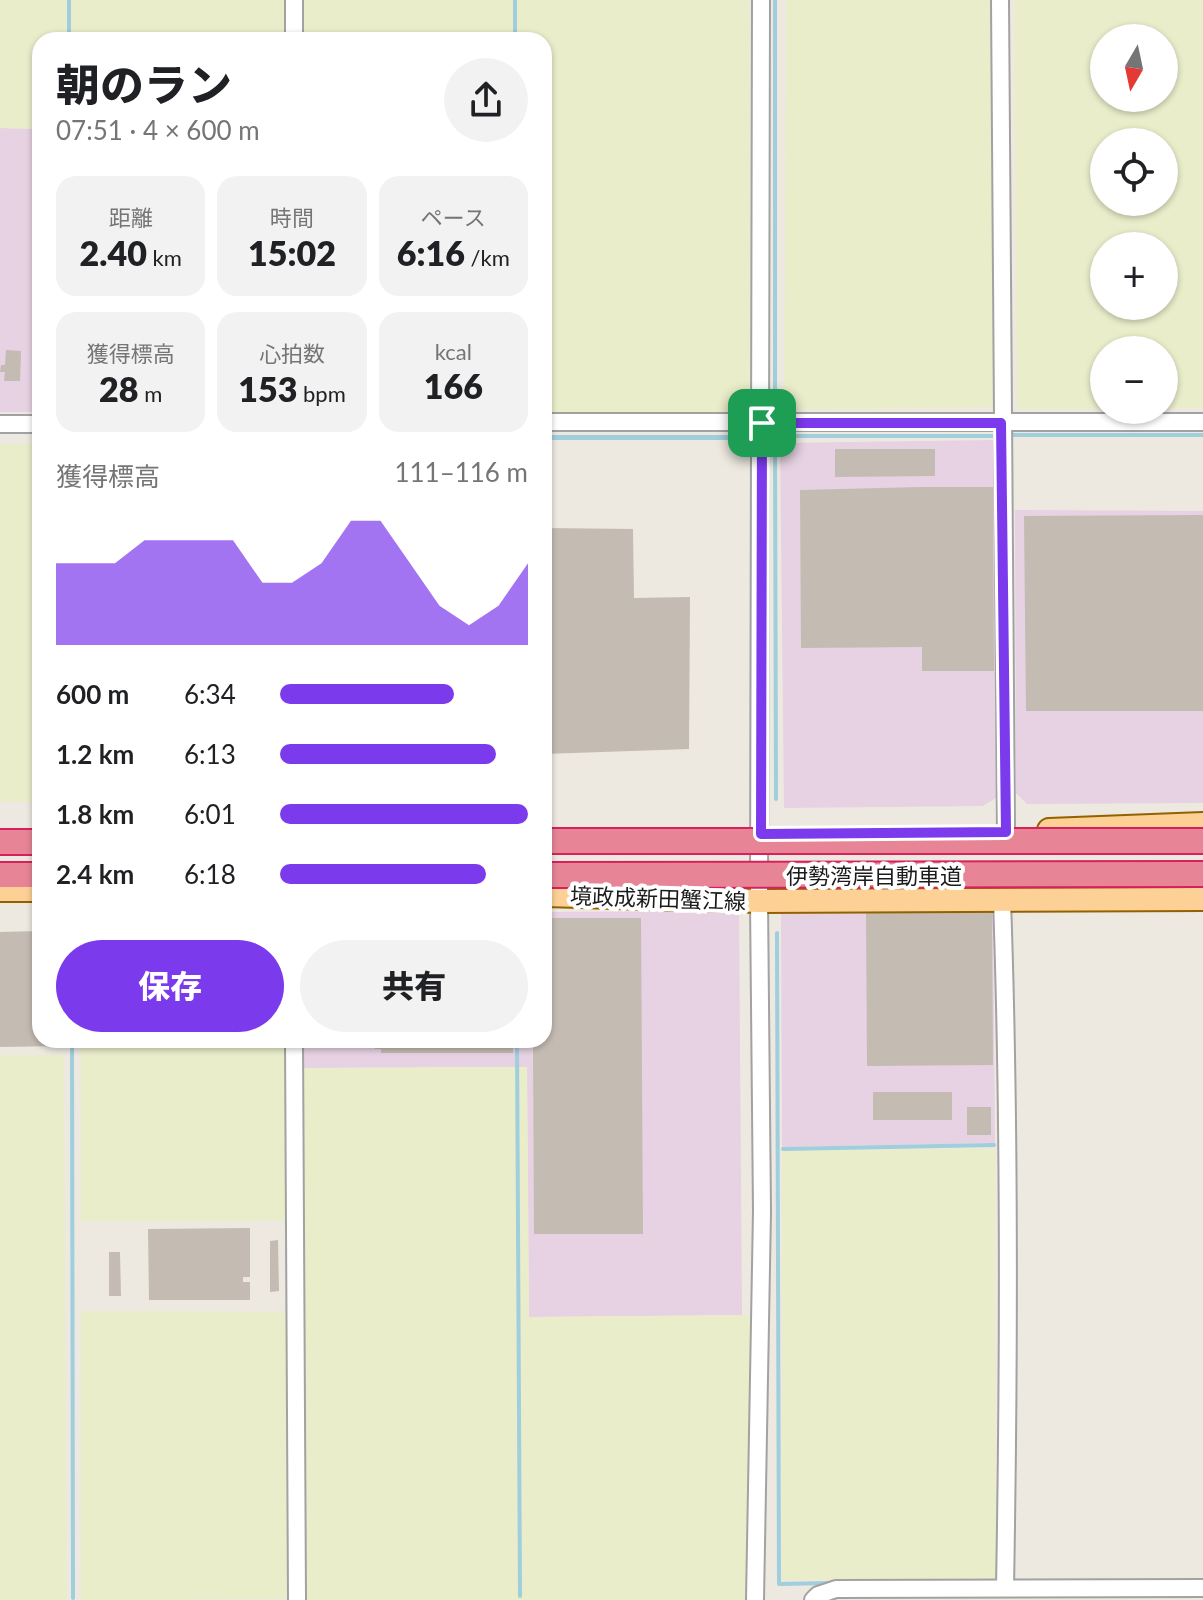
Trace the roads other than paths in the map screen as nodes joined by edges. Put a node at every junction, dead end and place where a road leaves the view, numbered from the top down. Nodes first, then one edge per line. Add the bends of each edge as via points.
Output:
1 (294, 0) edge
2 (761, 0) edge
3 (1000, 0) edge
4 (294, 32) edge
5 (552, 422) edge
6 (1203, 422) edge
7 (762, 423) junction
8 (1001, 423) junction
9 (0, 424) edge
10 (32, 424) edge
11 (1203, 824) edge
12 (0, 831) edge
13 (32, 832) edge
14 (1006, 832) junction
15 (761, 834) junction
16 (552, 838) edge
17 (552, 838) edge
18 (1203, 841) edge
19 (0, 842) edge
20 (32, 842) edge
21 (1203, 874) edge
22 (0, 875) edge
23 (32, 875) edge
24 (552, 875) edge
25 (0, 890) edge
26 (32, 890) edge
27 (552, 895) edge
28 (1203, 899) edge
29 (1002, 900) junction
30 (759, 901) junction
31 (294, 1048) edge
32 (1005, 1588) junction
33 (1203, 1588) edge
34 (297, 1600) edge
35 (755, 1600) edge
36 (813, 1600) edge

1 - 4 street
2 - 7 street
3 - 8 street
5 - 7 street
6 - 8 street
7 - 8 street
7 - 15 street
8 - 14 street
9 - 10 street
11 - 14 main road
12 - 13 main road
14 - 15 main road
15 - 16 main road
15 - 30 street
17 - 18 highway, 伊勢湾岸自動車道, bridge
19 - 20 highway
21 - 24 highway, 伊勢湾岸自動車道, bridge
22 - 23 highway
25 - 26 main road
27 - 30 main road, 境政成新田蟹江線
28 - 29 main road, 境政成新田蟹江線
29 - 30 main road, 境政成新田蟹江線
29 - 32 street via 1007,1089
30 - 35 street via 762,1211
31 - 34 street
32 - 33 street
32 - 36 street via 836,1589

